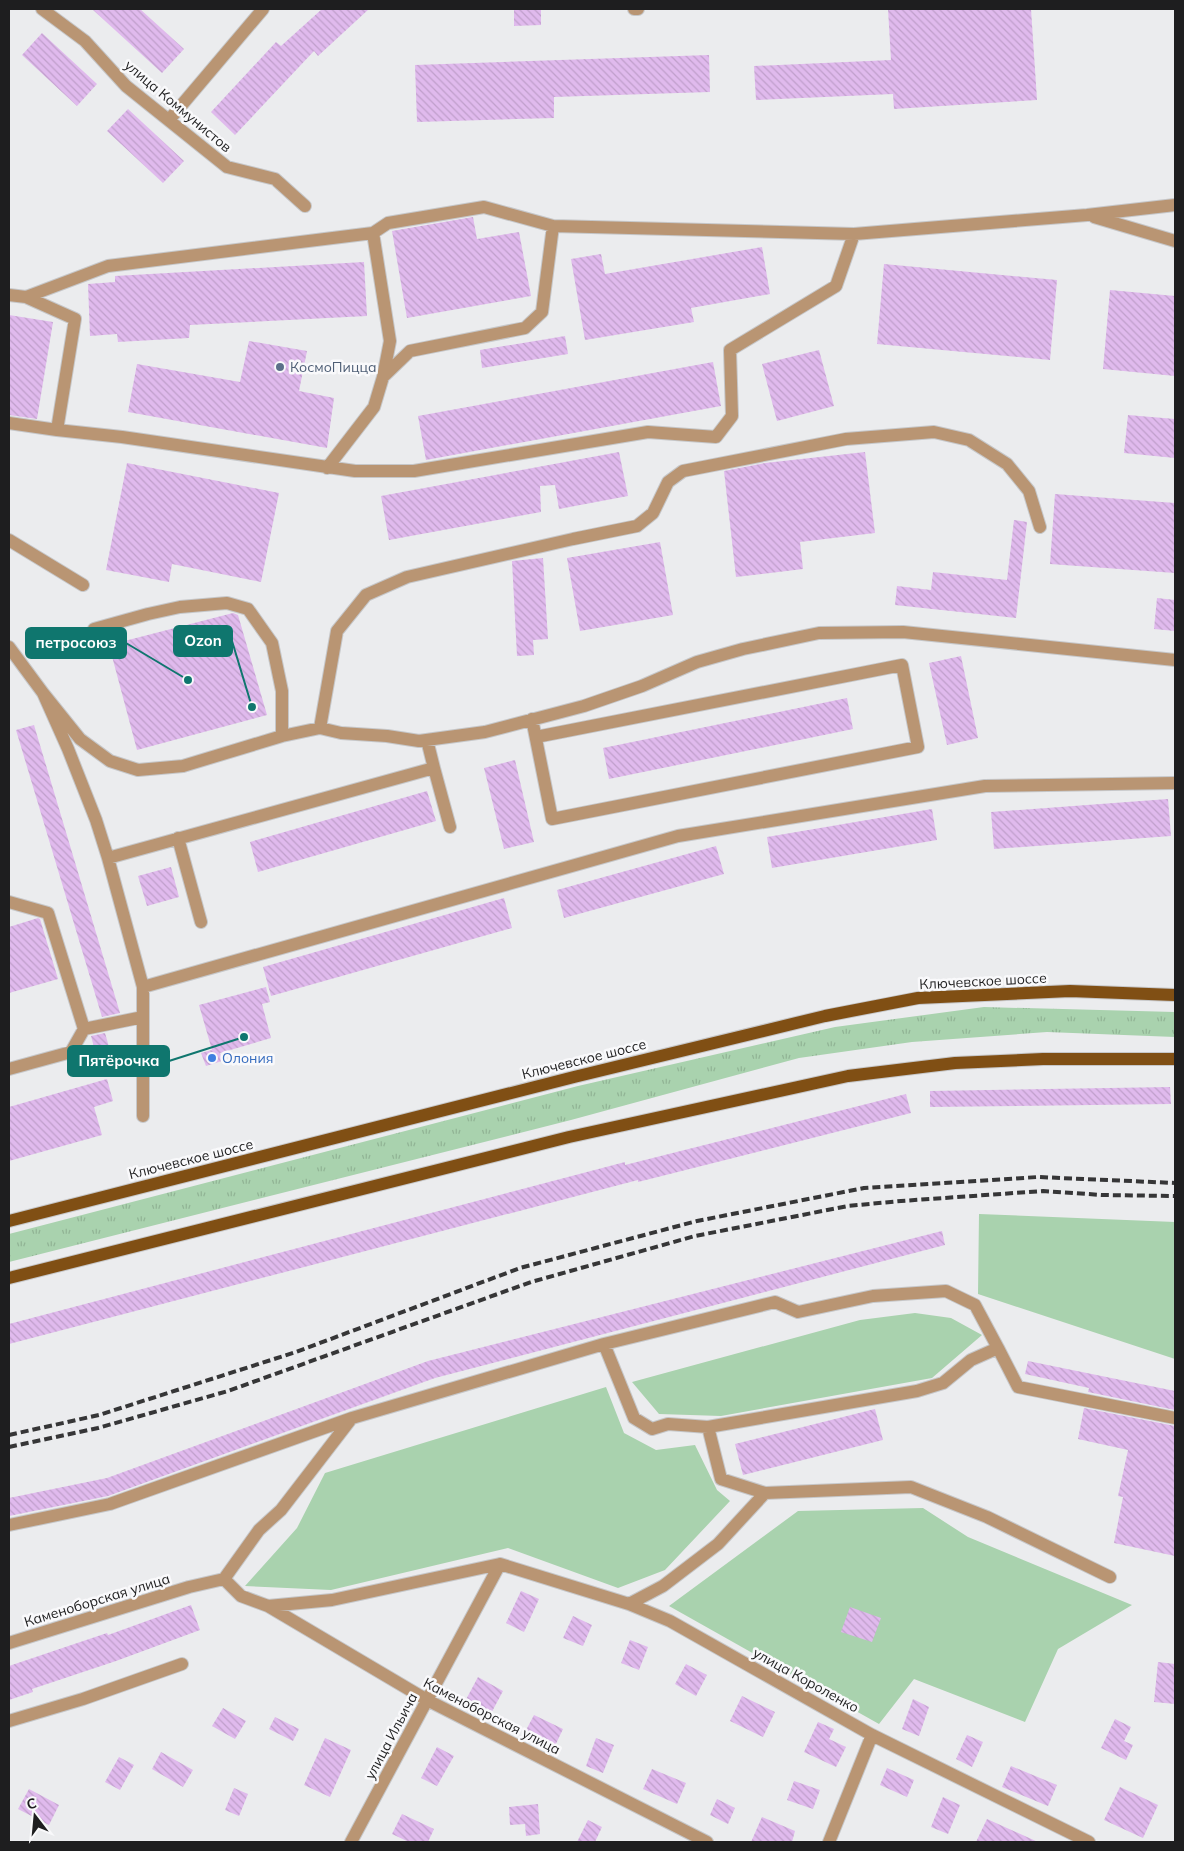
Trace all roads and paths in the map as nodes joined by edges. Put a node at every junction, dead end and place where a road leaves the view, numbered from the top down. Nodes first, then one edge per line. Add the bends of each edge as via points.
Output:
1 (42, 9) edge
2 (263, 9) edge
3 (634, 9) edge
4 (638, 9) edge
5 (169, 120) junction
6 (1175, 205) edge
7 (305, 206) dead end
8 (1087, 215) junction
9 (553, 226) junction
10 (373, 233) junction
11 (854, 234) junction
12 (1175, 241) edge
13 (9, 295) edge
14 (26, 296) junction
15 (383, 377) junction
16 (9, 423) edge
17 (57, 430) junction
18 (326, 468) junction
19 (1040, 527) dead end
20 (9, 540) edge
21 (82, 585) dead end
22 (94, 629) dead end
23 (9, 647) edge
24 (1175, 660) edge
25 (43, 693) junction
26 (532, 719) junction
27 (320, 728) junction
28 (282, 736) junction
29 (536, 737) junction
30 (427, 740) junction
31 (434, 768) junction
32 (1175, 783) edge
33 (450, 827) dead end
34 (178, 838) junction
35 (108, 858) junction
36 (9, 902) edge
37 (201, 922) dead end
38 (143, 987) junction
39 (1175, 995) edge
40 (143, 1017) junction
41 (84, 1029) junction
42 (1175, 1059) edge
43 (9, 1069) edge
44 (143, 1116) dead end
45 (9, 1221) edge
46 (9, 1278) edge
47 (604, 1344) junction
48 (998, 1348) junction
49 (352, 1418) junction
50 (1175, 1418) edge
51 (708, 1427) junction
52 (766, 1493) junction
53 (9, 1525) edge
54 (500, 1564) junction
55 (1110, 1577) dead end
56 (224, 1579) junction
57 (629, 1604) junction
58 (268, 1606) junction
59 (9, 1643) edge
60 (182, 1664) dead end
61 (427, 1700) junction
62 (9, 1721) edge
63 (872, 1735) junction
64 (351, 1842) edge
65 (707, 1842) edge
66 (829, 1842) edge
67 (1089, 1842) edge

1 - 5 street, улица Коммунистов via 85,41 126,86
2 - 5 street
3 - 4 street
5 - 7 street, улица Коммунистов via 227,166 275,179
6 - 8 street
8 - 11 street
8 - 12 street
9 - 10 street via 484,206 388,223
9 - 11 street
9 - 15 street via 542,312 531,323 525,328 410,351
10 - 14 street via 108,266
10 - 15 street via 390,341
11 - 18 street via 836,286 730,350 732,416 716,437 648,432 414,471 355,472
13 - 14 street
14 - 17 street via 75,319
15 - 18 street via 374,407
16 - 17 street
17 - 18 street
19 - 27 street via 1029,491 1007,464 969,440 934,432 846,439 683,470 668,482 653,512 637,526 407,577 366,595 337,630
20 - 21 street
22 - 28 street via 180,607 227,603 248,609 272,643 282,691
23 - 25 street
24 - 26 street via 903,632 819,632 697,662 642,686
25 - 28 street via 80,739 110,761 138,770 183,766
25 - 35 street via 93,811
26 - 29 street
26 - 30 street via 485,732
27 - 28 street
27 - 30 street via 341,733
29 - 29 street via 552,819 918,747 902,665
30 - 31 street
31 - 33 street
31 - 34 street
32 - 38 street via 985,786 678,836
34 - 35 street
34 - 37 street
35 - 38 street
36 - 41 street via 48,913
38 - 40 street
39 - 45 main road, Ключевское шоссе via 1070,992 918,998 825,1016
40 - 41 street
40 - 44 street
41 - 43 street via 71,1052
42 - 46 main road via 1043,1058 955,1063 848,1076 569,1138
47 - 48 street via 775,1302 798,1312 873,1296 946,1292 975,1305
47 - 49 street
47 - 51 street via 634,1418 652,1429 668,1424
48 - 50 street via 1018,1387
48 - 51 street via 970,1360 943,1383 917,1391
49 - 53 street via 110,1504
49 - 56 street via 281,1510 259,1530
51 - 52 street via 721,1479
52 - 55 street via 911,1487 986,1517
52 - 57 street via 718,1544 663,1586
54 - 57 street, улица Короленко
54 - 58 street via 332,1600
54 - 61 street, улица Ильича
56 - 58 street, Каменоборская улица via 241,1596
56 - 59 street, Каменоборская улица
57 - 63 street, улица Короленко via 670,1621
58 - 61 street, Каменоборская улица
60 - 62 street
61 - 64 street, улица Ильича
61 - 65 street, Каменоборская улица
63 - 66 street
63 - 67 street, улица Короленко

